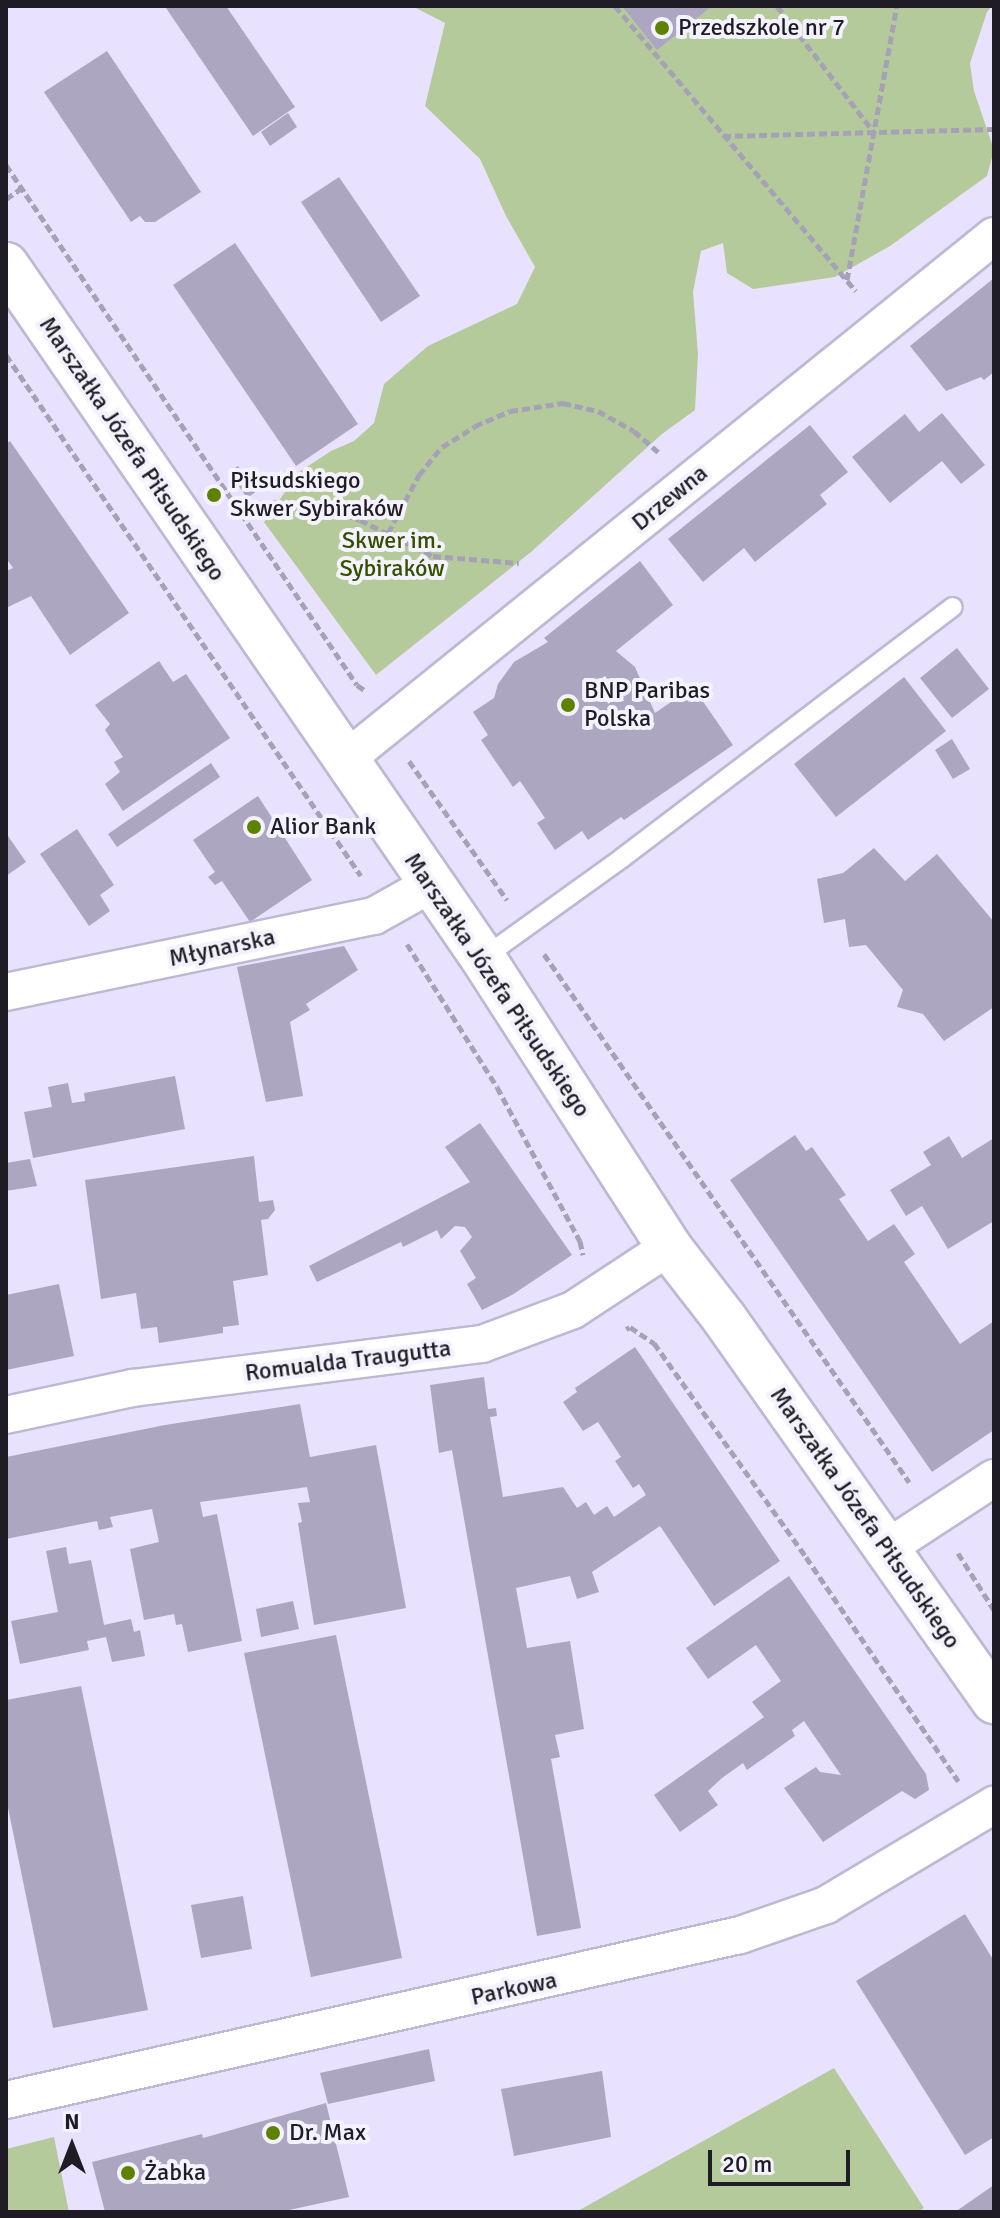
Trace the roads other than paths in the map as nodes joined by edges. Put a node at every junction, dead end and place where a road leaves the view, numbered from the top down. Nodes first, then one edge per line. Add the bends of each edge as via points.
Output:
1 (994, 236) edge
2 (6, 265) edge
3 (953, 607) dead end
4 (345, 760) junction
5 (431, 884) junction
6 (483, 958) junction
7 (6, 992) edge
8 (669, 1247) junction
9 (6, 1415) edge
10 (994, 1478) edge
11 (887, 1548) junction
12 (994, 1701) edge
13 (987, 1809) edge
14 (6, 2100) edge

1 - 4 street, Drzewna
2 - 4 street, Marszałka Józefa Piłsudskiego
3 - 6 lane
4 - 5 street, Marszałka Józefa Piłsudskiego
5 - 6 street, Marszałka Józefa Piłsudskiego
5 - 7 street, Młynarska via 374,916
6 - 8 street, Marszałka Józefa Piłsudskiego
8 - 9 street, Romualda Traugutta via 573,1310 482,1344 133,1388
8 - 11 street, Marszałka Józefa Piłsudskiego
10 - 11 street
11 - 12 street, Marszałka Józefa Piłsudskiego
13 - 14 street, Parkowa via 826,1905 740,1935

